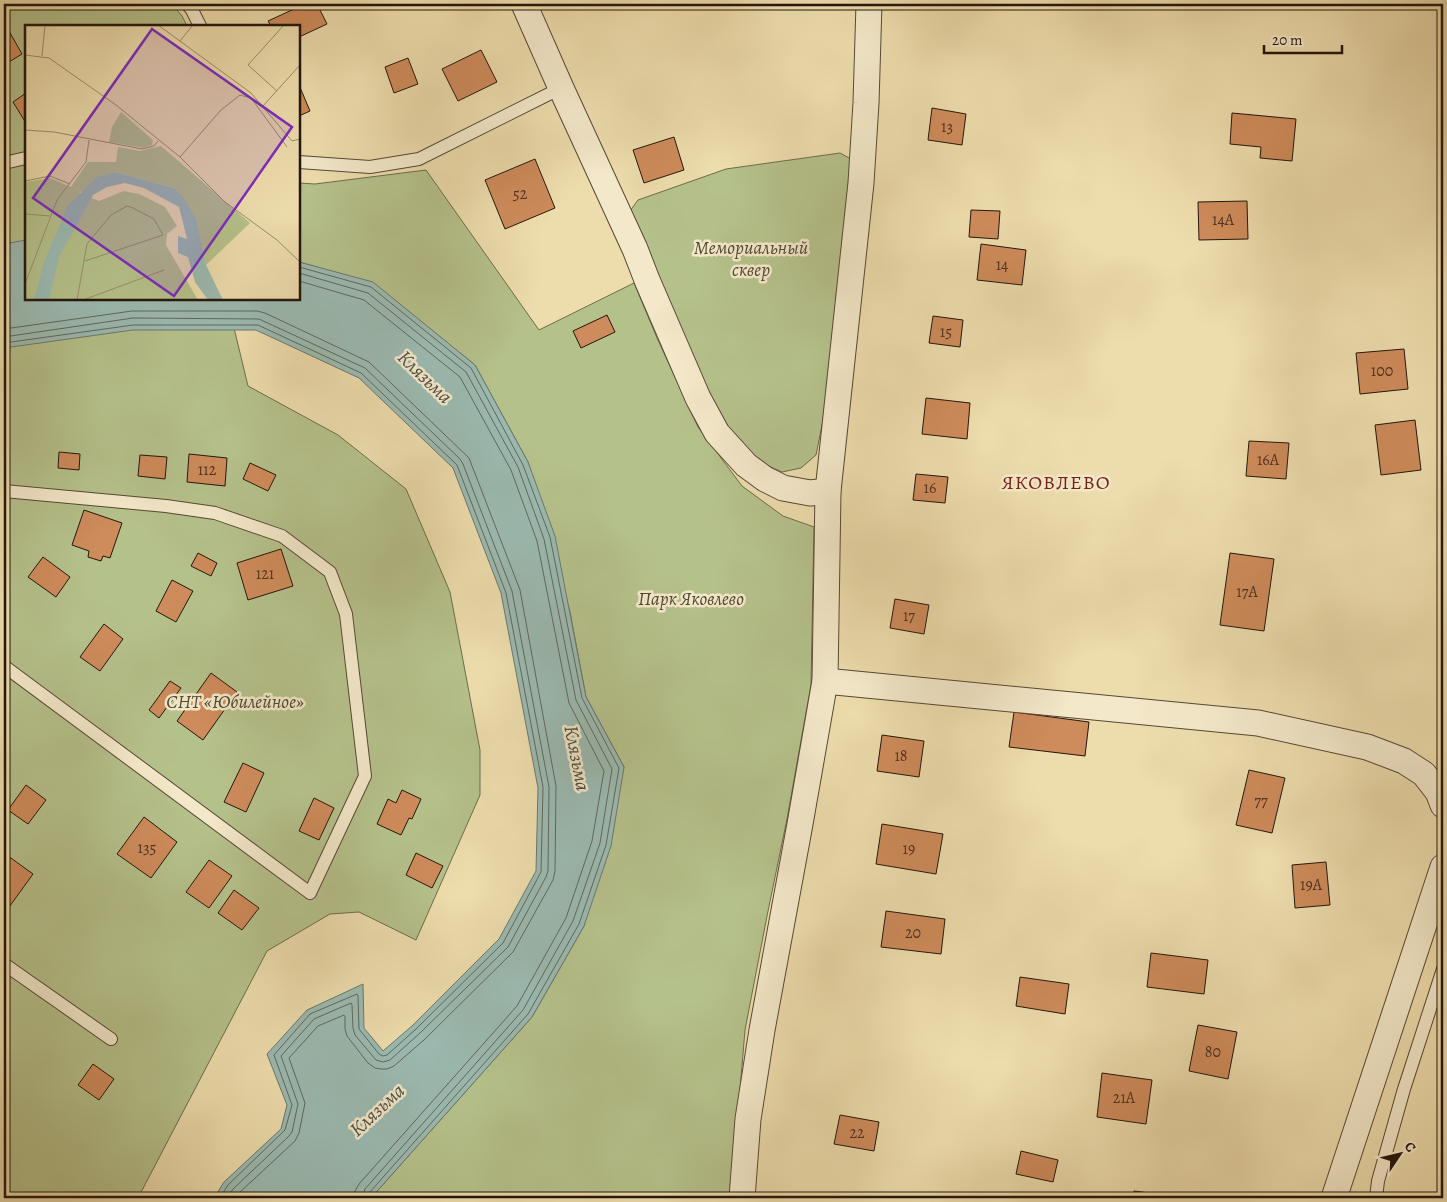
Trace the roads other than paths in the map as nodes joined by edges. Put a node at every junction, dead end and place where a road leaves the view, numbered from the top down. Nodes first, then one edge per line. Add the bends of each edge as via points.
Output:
1 (187, 4) edge
2 (524, 4) edge
3 (869, 4) edge
4 (200, 25) edge
5 (561, 88) junction
6 (25, 158) edge
7 (300, 162) edge
8 (4, 163) edge
9 (4, 490) edge
10 (828, 491) junction
11 (4, 666) edge
12 (825, 681) junction
13 (1443, 805) edge
14 (1443, 867) edge
15 (4, 964) edge
16 (1443, 970) edge
17 (111, 1038) dead end
18 (742, 1198) edge
19 (1334, 1198) edge
20 (1376, 1198) edge

1 - 4 lane
2 - 5 street
3 - 10 street via 861,183
5 - 7 lane via 419,159 370,167
5 - 10 street via 635,249 698,398 717,433 746,465 783,488 810,493
6 - 8 lane
9 - 11 lane via 215,513 282,536 330,572 346,614 365,776 310,893
10 - 12 street
12 - 13 street via 1258,723 1367,747 1404,760 1424,774 1438,792
12 - 18 street via 762,1030 748,1119
14 - 19 street
15 - 17 lane
16 - 20 lane via 1404,1089

